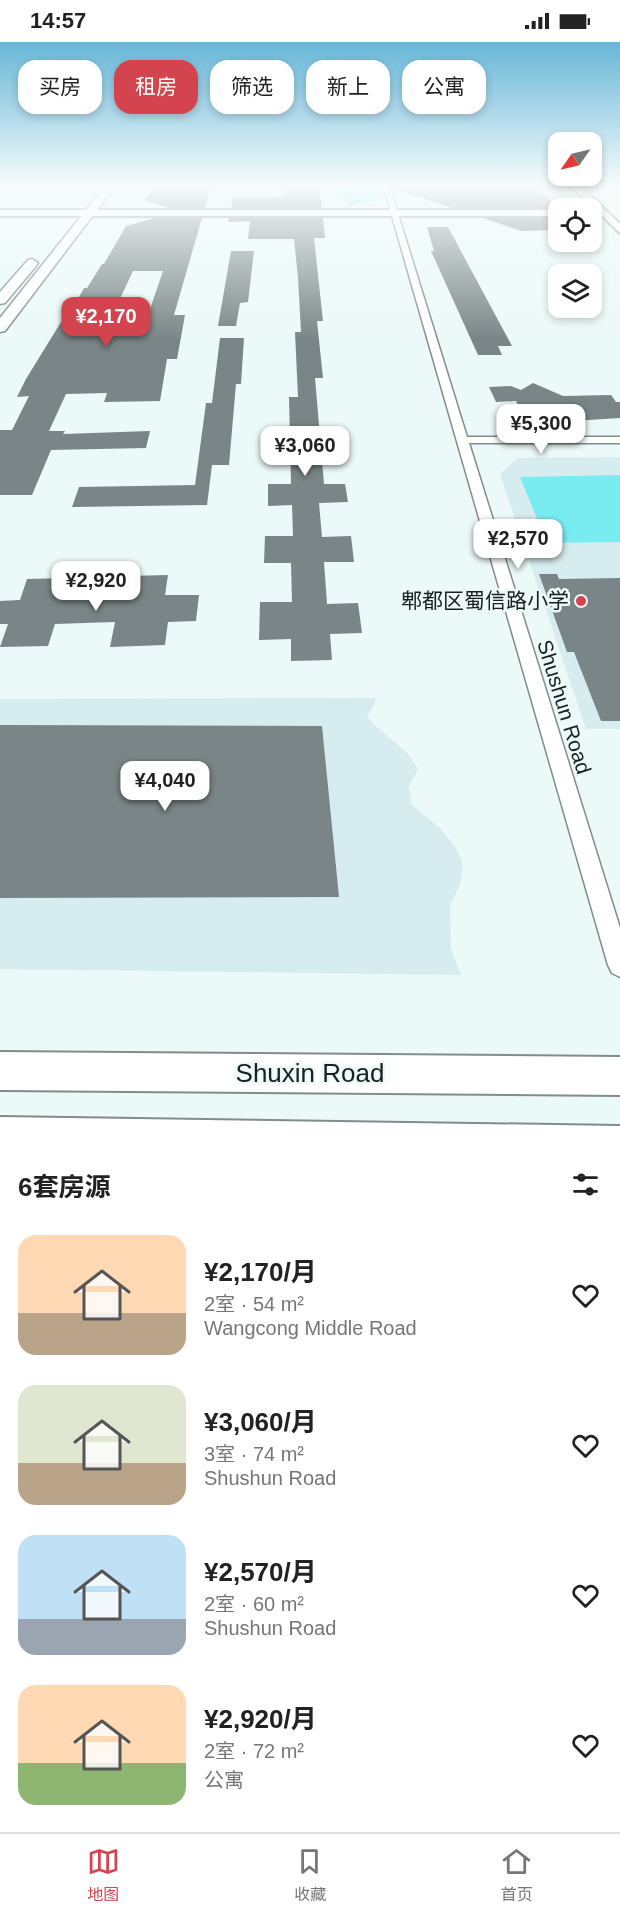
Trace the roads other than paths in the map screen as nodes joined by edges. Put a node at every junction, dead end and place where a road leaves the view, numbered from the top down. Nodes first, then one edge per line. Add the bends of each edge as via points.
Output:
1 (56, 237) edge
2 (66, 237) edge
3 (401, 237) edge
4 (52, 240) dead end
5 (37, 257) dead end
6 (0, 300) edge
7 (0, 328) edge
8 (462, 440) junction
9 (620, 440) edge
10 (620, 965) edge
11 (0, 1071) edge
12 (620, 1076) edge
13 (0, 1137) edge
14 (620, 1146) edge

1 - 4 main road
2 - 7 main road
3 - 8 street, Shushun Road
5 - 6 main road
8 - 9 street
8 - 10 street, Shushun Road
11 - 12 main road, Shuxin Road
13 - 14 main road

